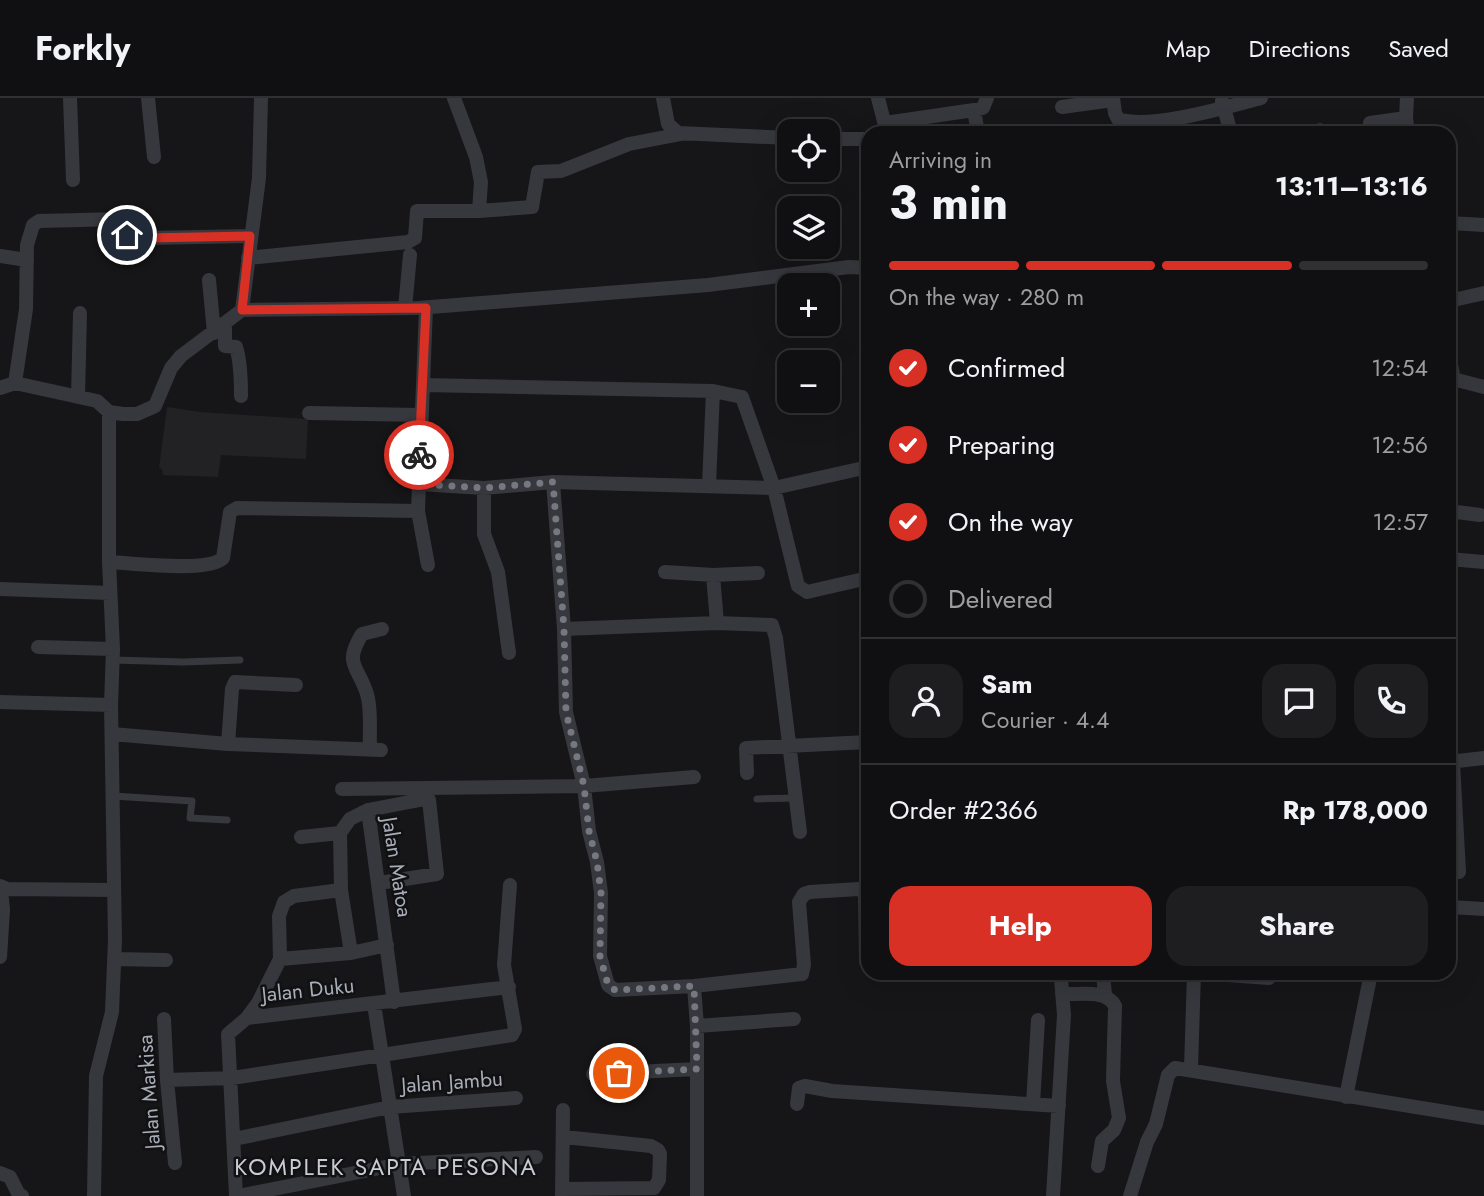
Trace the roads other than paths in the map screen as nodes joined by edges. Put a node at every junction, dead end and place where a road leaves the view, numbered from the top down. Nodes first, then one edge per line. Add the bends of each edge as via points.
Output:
1 (70, 98) edge
2 (148, 98) edge
3 (261, 98) edge
4 (454, 98) edge
5 (663, 98) edge
6 (878, 98) edge
7 (987, 98) edge
8 (1261, 98) edge
9 (1407, 98) edge
10 (1113, 99) edge
11 (1222, 103) edge
12 (1062, 107) dead end
13 (974, 110) junction
14 (1406, 118) junction
15 (1370, 124) dead end
16 (885, 126) edge
17 (896, 126) edge
18 (977, 126) edge
19 (1147, 126) edge
20 (1154, 126) edge
21 (1229, 126) edge
22 (1407, 126) edge
23 (681, 134) junction
24 (777, 138) edge
25 (840, 139) edge
26 (861, 139) edge
27 (153, 157) dead end
28 (73, 180) dead end
29 (479, 211) junction
30 (1456, 223) edge
31 (1484, 225) edge
32 (250, 236) junction
33 (410, 255) dead end
34 (0, 256) edge
35 (248, 258) junction
36 (27, 260) junction
37 (861, 268) edge
38 (209, 280) dead end
39 (1484, 293) edge
40 (1456, 299) edge
41 (405, 308) junction
42 (426, 308) junction
43 (242, 310) junction
44 (80, 313) dead end
45 (219, 329) junction
46 (1456, 380) edge
47 (15, 383) junction
48 (423, 385) junction
49 (1484, 387) edge
50 (0, 388) edge
51 (713, 391) junction
52 (241, 396) dead end
53 (78, 397) junction
54 (109, 412) junction
55 (309, 413) dead end
56 (421, 415) junction
57 (861, 469) edge
58 (553, 482) junction
59 (418, 484) junction
60 (709, 485) junction
61 (484, 488) junction
62 (774, 488) junction
63 (418, 511) junction
64 (1456, 512) edge
65 (1480, 515) dead end
66 (1456, 560) edge
67 (109, 562) junction
68 (1484, 562) edge
69 (428, 565) dead end
70 (665, 572) dead end
71 (758, 573) dead end
72 (713, 575) junction
73 (861, 580) edge
74 (0, 589) edge
75 (110, 593) junction
76 (717, 623) junction
77 (382, 629) dead end
78 (564, 629) junction
79 (38, 647) dead end
80 (509, 653) dead end
81 (113, 655) junction
82 (240, 660) dead end
83 (296, 685) dead end
84 (0, 702) edge
85 (111, 705) junction
86 (112, 734) junction
87 (861, 741) edge
88 (228, 744) junction
89 (789, 745) junction
90 (1484, 758) edge
91 (1456, 761) edge
92 (747, 773) dead end
93 (694, 776) dead end
94 (584, 786) junction
95 (342, 789) dead end
96 (113, 796) junction
97 (796, 797) junction
98 (757, 799) dead end
99 (371, 810) junction
100 (227, 820) dead end
101 (1456, 831) edge
102 (800, 832) dead end
103 (340, 833) junction
104 (301, 837) dead end
105 (1459, 872) dead end
106 (379, 883) junction
107 (510, 886) dead end
108 (114, 890) junction
109 (341, 890) junction
110 (861, 890) edge
111 (2, 894) edge
112 (1456, 907) edge
113 (1484, 909) edge
114 (387, 945) junction
115 (351, 953) junction
116 (0, 957) edge
117 (114, 959) junction
118 (279, 959) junction
119 (166, 960) dead end
120 (1061, 980) edge
121 (1104, 980) edge
122 (1194, 980) edge
123 (1370, 980) edge
124 (694, 986) junction
125 (509, 987) junction
126 (1062, 994) junction
127 (1105, 995) junction
128 (394, 1002) junction
129 (374, 1004) junction
130 (247, 1018) junction
131 (164, 1019) dead end
132 (793, 1019) dead end
133 (1038, 1020) dead end
134 (696, 1026) junction
135 (381, 1056) junction
136 (697, 1069) junction
137 (1191, 1069) junction
138 (593, 1074) dead end
139 (232, 1078) junction
140 (167, 1080) junction
141 (1346, 1097) junction
142 (516, 1098) dead end
143 (797, 1104) dead end
144 (1033, 1104) junction
145 (1059, 1106) junction
146 (390, 1107) junction
147 (563, 1110) dead end
148 (1484, 1117) edge
149 (564, 1137) junction
150 (234, 1139) junction
151 (536, 1157) dead end
152 (175, 1163) dead end
153 (400, 1164) junction
154 (1098, 1166) dead end
155 (0, 1173) edge
156 (562, 1193) edge
157 (22, 1196) edge
158 (94, 1196) edge
159 (237, 1196) edge
160 (404, 1196) edge
161 (697, 1196) edge
162 (1053, 1196) edge
163 (1130, 1196) edge

1 - 28 street
2 - 27 street
3 - 32 street via 259,178
4 - 29 street via 476,156 481,183
5 - 23 street via 668,124
6 - 16 street
7 - 13 street via 983,107
8 - 11 street
9 - 14 street
10 - 12 street
10 - 19 street via 1118,119
11 - 20 street
11 - 21 street
13 - 17 street
13 - 18 street
14 - 15 street
14 - 22 street
23 - 24 street
23 - 29 street via 629,144 561,171 538,172 532,207
25 - 26 street
29 - 35 street via 417,211 415,237 408,242
30 - 31 street
32 - 35 street
32 - 36 street via 147,238 127,235 121,219 38,221 29,234
33 - 41 street
34 - 36 street
35 - 43 street
36 - 47 street via 26,309
37 - 42 street
38 - 45 street
39 - 40 street
41 - 42 street
41 - 43 street
42 - 48 street
43 - 45 street
44 - 53 street
45 - 52 street via 225,346 236,347
45 - 54 street via 171,368 155,407 137,414
46 - 49 street
47 - 50 street
47 - 53 street
48 - 51 street
48 - 56 street
51 - 60 street
51 - 62 street via 741,397
53 - 54 street via 97,401
54 - 67 street
55 - 56 street
56 - 59 street
57 - 62 street
58 - 60 street
58 - 61 street
58 - 78 street
59 - 61 street
59 - 63 street
60 - 62 street
61 - 80 street via 484,534 498,572
62 - 73 street via 798,586 807,592
63 - 67 street via 237,508 230,512 219,563
63 - 69 street
64 - 65 street
66 - 68 street
67 - 75 street
70 - 72 street
71 - 72 street
72 - 76 street
74 - 75 street
75 - 81 street
76 - 78 street
76 - 89 street via 774,626
77 - 88 street via 362,634 351,656 367,692 375,750
78 - 94 street via 566,712
79 - 81 street
81 - 82 lane via 183,662
81 - 85 street
83 - 88 street via 235,682
84 - 85 street
85 - 86 street
86 - 88 street
86 - 96 street
87 - 89 street
89 - 92 street via 746,748
89 - 97 street
90 - 91 street
93 - 94 street
94 - 95 street
94 - 124 street via 601,893 600,956 608,985 621,991
96 - 100 lane via 192,802 190,818
96 - 108 street
97 - 98 lane
97 - 102 street
99 - 103 street, Jalan Matoa via 351,820
99 - 106 street, Jalan Matoa
99 - 106 street via 429,800 438,869 435,875
101 - 105 street
103 - 104 street
103 - 109 street
106 - 114 street, Jalan Matoa
107 - 125 street via 504,965
108 - 111 street
108 - 117 street
109 - 115 street
109 - 118 street via 295,896 284,902 279,916
110 - 124 street via 804,894 799,902 802,974
111 - 116 street
112 - 113 street
114 - 115 street
114 - 128 street, Jalan Matoa
115 - 118 street
117 - 119 street
117 - 158 street via 112,1013 96,1076
118 - 130 street
120 - 126 street
121 - 127 street
122 - 137 street
123 - 141 street
124 - 134 street
125 - 128 street, Jalan Duku
125 - 135 street via 512,1035
126 - 127 street
126 - 145 street via 1065,1015
127 - 154 street via 1116,1012 1113,1081 1119,1118 1102,1141
128 - 129 street, Jalan Duku
129 - 130 street, Jalan Duku
129 - 135 street
130 - 139 street via 230,1030 228,1038
131 - 140 street, Jalan Markisa
132 - 134 street
133 - 144 street
134 - 136 street
135 - 139 street
135 - 146 street
136 - 138 street
136 - 161 street
137 - 141 street
137 - 163 street via 1175,1068 1168,1075
139 - 140 street
139 - 150 street
140 - 152 street, Jalan Markisa
141 - 148 street
142 - 146 street, Jalan Jambu
143 - 144 street via 799,1088 805,1086
144 - 145 street
145 - 162 street
146 - 150 street, Jalan Jambu
146 - 153 street
147 - 149 street
149 - 156 street
149 - 156 street via 651,1146 658,1150 659,1167 654,1188
150 - 159 street
151 - 153 street
153 - 159 street
153 - 160 street
155 - 157 street via 10,1177

